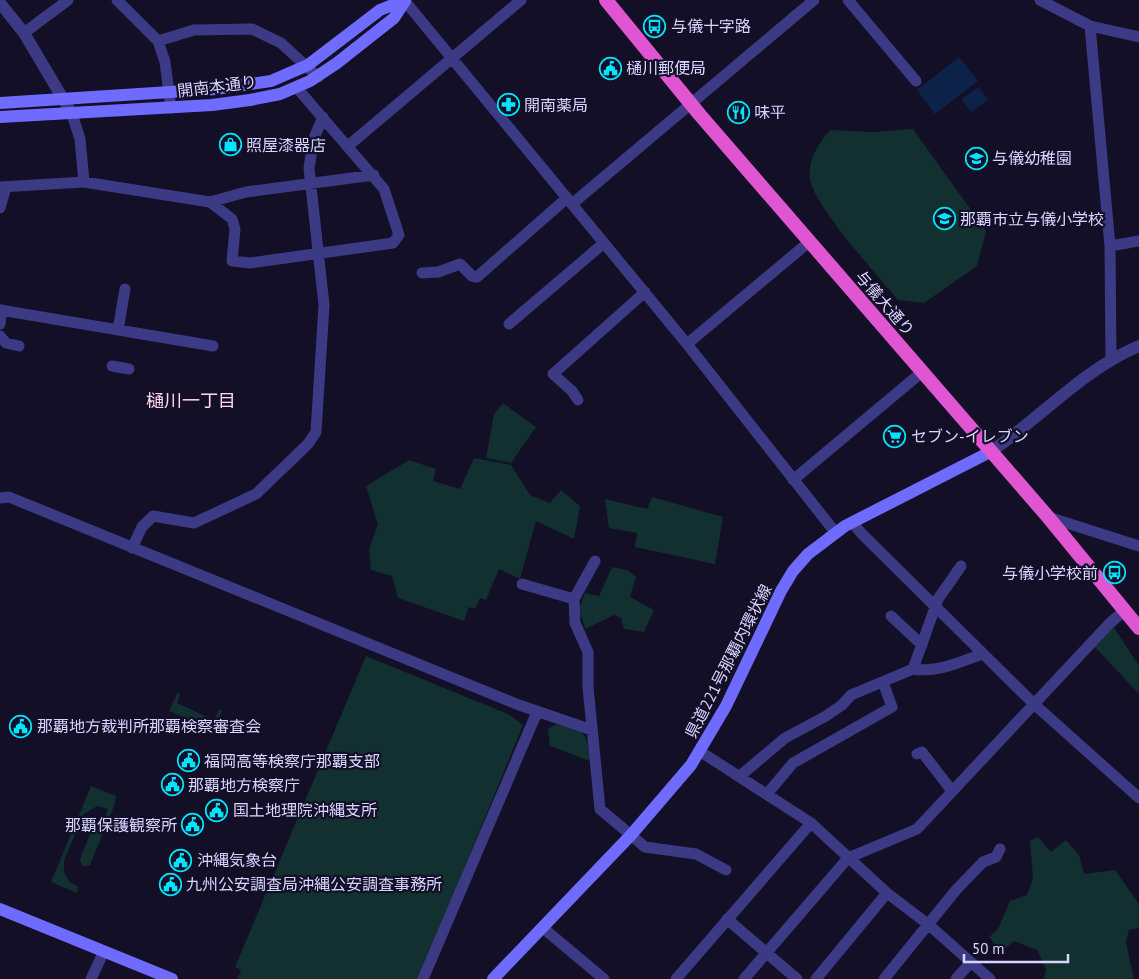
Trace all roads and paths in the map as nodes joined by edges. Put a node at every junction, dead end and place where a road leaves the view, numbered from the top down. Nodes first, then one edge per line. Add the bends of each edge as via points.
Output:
1 (68, 0) edge
2 (117, 0) edge
3 (405, 0) edge
4 (521, 0) edge
5 (606, 0) edge
6 (814, 0) edge
7 (848, 0) edge
8 (1040, 0) edge
9 (0, 3) edge
10 (1090, 26) junction
11 (24, 33) junction
12 (1139, 37) edge
13 (158, 40) junction
14 (452, 57) junction
15 (308, 65) junction
16 (318, 77) junction
17 (916, 81) dead end
18 (297, 88) junction
19 (169, 93) junction
20 (64, 98) junction
21 (0, 104) edge
22 (691, 105) junction
23 (171, 108) junction
24 (72, 114) junction
25 (0, 117) edge
26 (323, 117) junction
27 (348, 146) junction
28 (374, 175) junction
29 (84, 182) junction
30 (310, 183) junction
31 (3, 187) edge
32 (570, 201) junction
33 (210, 202) junction
34 (0, 208) edge
35 (1139, 241) edge
36 (809, 242) junction
37 (604, 243) junction
38 (1110, 246) junction
39 (319, 253) junction
40 (422, 273) dead end
41 (125, 289) dead end
42 (645, 292) junction
43 (1, 310) edge
44 (0, 324) edge
45 (509, 324) dead end
46 (118, 330) junction
47 (0, 336) edge
48 (687, 344) junction
49 (19, 346) dead end
50 (213, 346) dead end
51 (1139, 346) edge
52 (1111, 359) junction
53 (112, 366) dead end
54 (129, 369) dead end
55 (922, 372) junction
56 (578, 400) dead end
57 (990, 452) junction
58 (793, 480) junction
59 (0, 498) edge
60 (1048, 517) junction
61 (852, 522) junction
62 (835, 532) junction
63 (1139, 546) edge
64 (132, 548) junction
65 (595, 561) dead end
66 (961, 566) dead end
67 (522, 584) dead end
68 (574, 599) junction
69 (936, 609) junction
70 (1125, 610) junction
71 (891, 616) dead end
72 (1139, 628) edge
73 (922, 645) junction
74 (982, 654) junction
75 (913, 669) junction
76 (883, 682) junction
77 (1034, 704) junction
78 (537, 712) junction
79 (592, 730) junction
80 (700, 752) junction
81 (917, 754) dead end
82 (740, 776) junction
83 (952, 791) junction
84 (768, 794) junction
85 (1139, 798) edge
86 (811, 823) junction
87 (631, 835) junction
88 (1000, 849) dead end
89 (848, 858) junction
90 (726, 870) dead end
91 (888, 893) junction
92 (0, 909) edge
93 (727, 920) junction
94 (928, 925) junction
95 (543, 928) junction
96 (104, 951) junction
97 (767, 953) junction
98 (971, 962) junction
99 (168, 978) edge
100 (91, 979) edge
101 (423, 979) edge
102 (493, 979) edge
103 (604, 979) edge
104 (676, 979) edge
105 (744, 979) edge
106 (797, 979) edge
107 (816, 979) edge
108 (884, 979) edge
109 (956, 979) edge
110 (990, 979) edge

1 - 11 street
2 - 13 street
3 - 14 street
3 - 15 main road, 開南本通り via 380,10
3 - 16 main road, 開南本通り via 394,18
4 - 14 street
5 - 22 highway, 与儀大通り
6 - 22 street
7 - 17 street
8 - 10 street
9 - 11 street
10 - 12 street
10 - 38 street
11 - 20 street
13 - 15 street via 194,30 252,29 281,43
13 - 19 street
14 - 27 street
14 - 32 street
15 - 16 street
15 - 19 main road, 開南本通り via 289,75 249,86
16 - 18 main road, 開南本通り
18 - 23 main road, 開南本通り via 250,100
18 - 26 street
19 - 20 main road, 開南本通り
19 - 23 street
20 - 21 main road, 開南本通り
20 - 24 street
22 - 32 street
22 - 36 highway, 与儀大通り
23 - 24 main road, 開南本通り
24 - 25 main road, 開南本通り
24 - 29 street via 80,139
26 - 27 street
26 - 30 street via 310,153
27 - 28 street
28 - 30 street
28 - 39 street via 384,189 399,235 393,243
29 - 31 street
29 - 33 street
30 - 33 street via 246,192
30 - 39 street
31 - 34 street
32 - 37 street
32 - 40 street via 478,277 472,276 460,264 438,272
33 - 39 street via 232,219 235,229 232,261 250,263
35 - 38 street
36 - 48 street
36 - 55 highway, 与儀大通り
37 - 42 street
37 - 45 street
38 - 52 street
39 - 64 street via 324,305 316,432 308,444 256,494 194,523 153,516 142,527
41 - 46 street
42 - 48 street
42 - 56 street via 553,374
43 - 44 street
43 - 46 street
46 - 50 street
47 - 49 street via 6,343
48 - 58 street
51 - 52 street
52 - 57 street
53 - 54 street
55 - 57 highway, 与儀大通り
55 - 58 street
57 - 60 highway, 与儀大通り
57 - 61 main road, 県道221号那覇内環状線
58 - 62 street
59 - 64 street via 9,497
60 - 63 street
60 - 70 highway, 与儀大通り
61 - 62 main road, 県道221号那覇内環状線
61 - 69 street
62 - 80 main road, 県道221号那覇内環状線 via 808,554 787,580
64 - 78 street
65 - 68 street
66 - 69 street via 938,599
67 - 68 street
68 - 79 street via 575,623 588,652
69 - 73 street
69 - 74 street
70 - 72 highway, 与儀大通り
70 - 77 street
71 - 73 street
73 - 75 street
74 - 75 street via 925,671
74 - 77 street
75 - 76 street
76 - 82 street via 851,695 842,706 785,738
76 - 84 street via 892,707 793,763
77 - 83 street
77 - 85 street
78 - 79 street
78 - 101 street
79 - 87 street via 600,809
80 - 82 street
80 - 87 main road, 県道221号那覇内環状線
81 - 83 street via 922,752
82 - 84 street
83 - 89 street via 917,829
84 - 86 street
86 - 89 street
86 - 93 street
87 - 90 street via 645,847 696,854
87 - 95 main road, 県道221号那覇内環状線
88 - 94 street via 996,857 983,862 956,890
89 - 91 street
89 - 97 street
91 - 94 street
91 - 107 street
92 - 96 main road
93 - 97 street
93 - 104 street
94 - 98 street
94 - 108 street
95 - 102 main road, 県道221号那覇内環状線
95 - 103 street
96 - 99 main road
96 - 100 street
97 - 105 street
97 - 106 street
98 - 109 street
98 - 110 street

